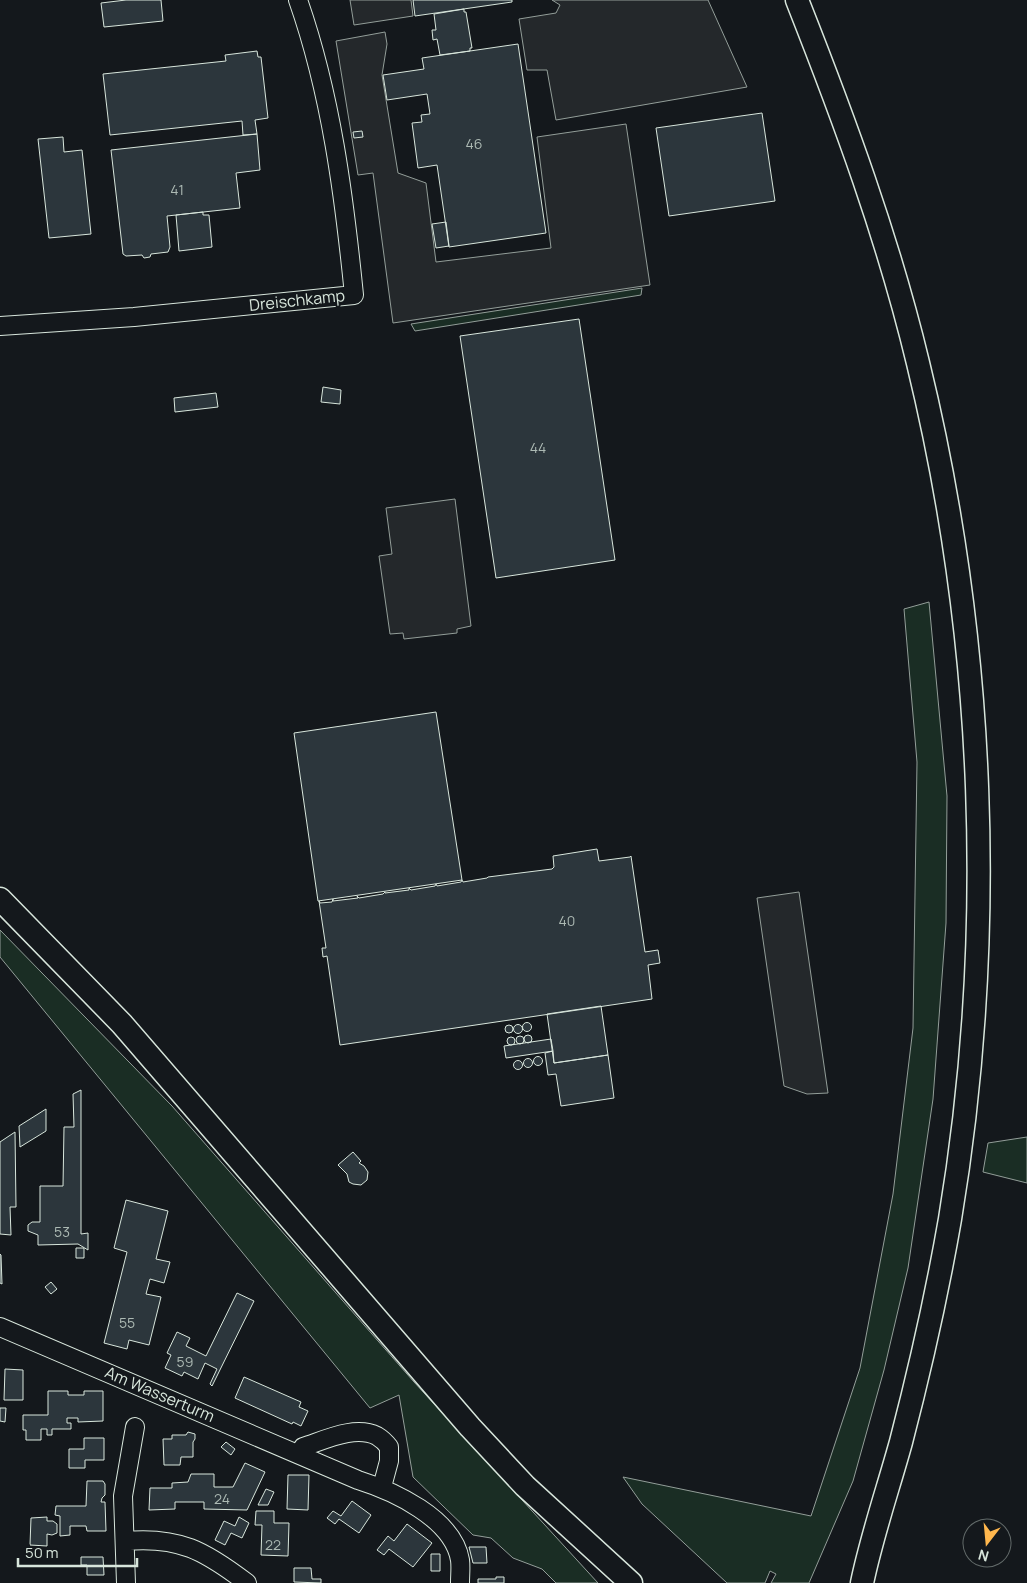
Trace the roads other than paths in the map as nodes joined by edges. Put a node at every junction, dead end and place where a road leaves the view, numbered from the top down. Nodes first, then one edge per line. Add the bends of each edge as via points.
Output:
1 (298, 0) edge
2 (797, 0) edge
3 (0, 326) edge
4 (0, 899) edge
5 (0, 1327) edge
6 (135, 1427) dead end
7 (300, 1454) junction
8 (382, 1487) junction
9 (125, 1541) junction
10 (867, 1559) junction
11 (126, 1583) edge
12 (247, 1583) edge
13 (460, 1583) edge
14 (631, 1583) edge
15 (855, 1583) edge
16 (862, 1583) edge

1 - 3 street, Dreischkamp via 330,119 354,294 134,317
2 - 10 main road via 864,175 920,371 958,573 977,786 979,897 976,971 968,1082 954,1192 913,1393
4 - 14 main road via 128,1031 470,1427 525,1486
5 - 7 street, Am Wasserturm
6 - 9 street via 123,1496
7 - 8 street, Am Wasserturm
7 - 8 street via 303,1447 344,1434 364,1432 378,1437 390,1447
8 - 13 street, Am Wasserturm via 424,1511 448,1533 460,1558
9 - 11 street
9 - 12 street via 148,1539 197,1550
10 - 15 main road
10 - 16 main road

